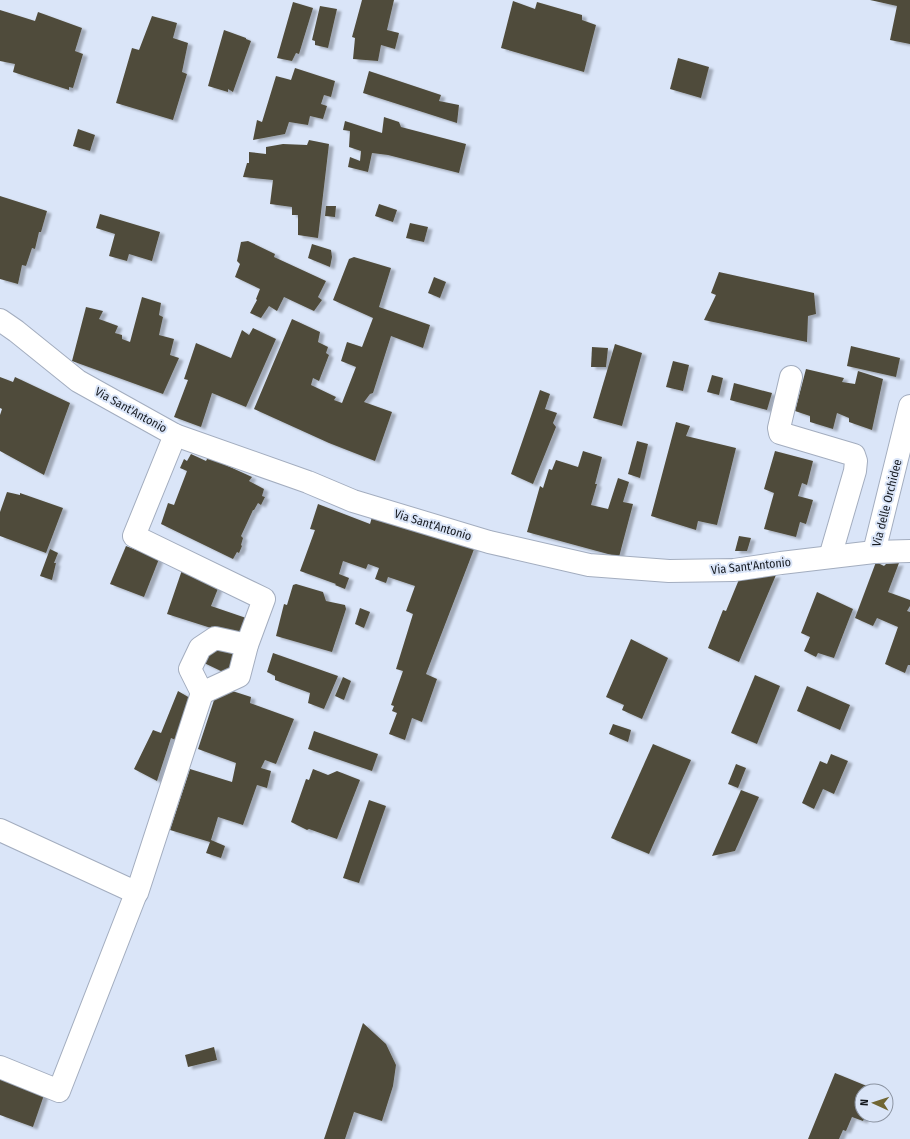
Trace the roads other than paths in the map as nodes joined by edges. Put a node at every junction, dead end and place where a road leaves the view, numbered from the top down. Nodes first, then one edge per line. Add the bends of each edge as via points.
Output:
1 (0, 320) edge
2 (791, 377) dead end
3 (910, 406) edge
4 (175, 435) junction
5 (910, 550) edge
6 (874, 552) junction
7 (830, 557) junction
8 (247, 645) junction
9 (202, 693) junction
10 (0, 830) edge
11 (135, 896) dead end
12 (0, 1067) edge

1 - 4 street, Via Sant'Antonio via 78,380
2 - 7 street via 780,433 854,455 856,461
3 - 6 street, Via delle Orchidee
4 - 7 street, Via Sant'Antonio via 352,500 489,542 589,565 669,571 734,570
4 - 8 street via 134,536 264,600
5 - 6 street, Via Sant'Antonio
6 - 7 street, Via Sant'Antonio
8 - 9 street via 239,676
8 - 9 street via 215,638 200,648 190,669
9 - 10 street via 137,893
11 - 12 street via 60,1091

